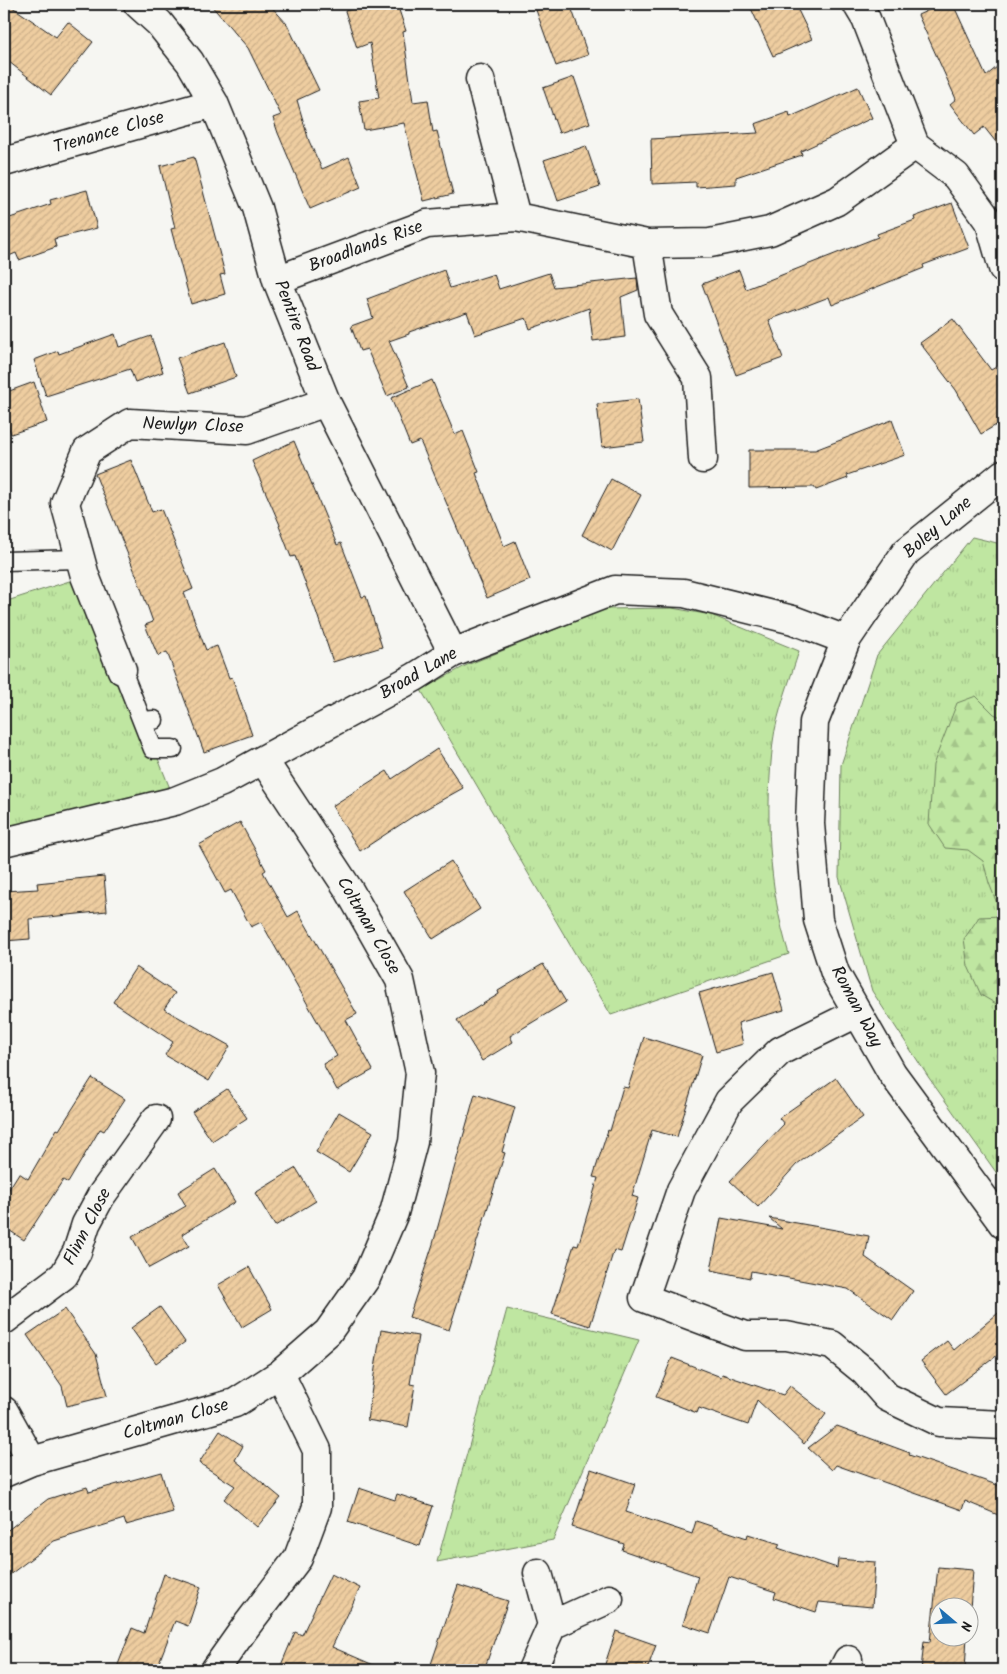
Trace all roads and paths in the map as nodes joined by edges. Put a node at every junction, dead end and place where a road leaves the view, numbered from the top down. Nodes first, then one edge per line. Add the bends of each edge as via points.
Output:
1 (138, 4) edge
2 (857, 4) edge
3 (480, 79) dead end
4 (214, 103) junction
5 (915, 145) junction
6 (4, 162) edge
7 (516, 217) junction
8 (647, 244) junction
9 (1003, 268) edge
10 (278, 280) junction
11 (326, 402) junction
12 (703, 459) dead end
13 (1001, 479) edge
14 (80, 559) junction
15 (4, 562) edge
16 (846, 640) junction
17 (453, 653) junction
18 (122, 670) joint
19 (173, 750) dead end
20 (264, 761) junction
21 (4, 842) edge
22 (857, 1013) junction
23 (156, 1119) dead end
24 (1003, 1224) edge
25 (4, 1320) edge
26 (280, 1374) junction
27 (4, 1411) edge
28 (1003, 1425) edge
29 (32, 1461) junction
30 (4, 1474) edge
31 (538, 1573) dead end
32 (609, 1599) dead end
33 (552, 1625) junction
34 (215, 1670) edge
35 (532, 1670) edge

1 - 4 street, Pentire Road via 190,62
2 - 5 street via 866,19
3 - 7 street
4 - 6 street, Trenance Close
4 - 10 street, Pentire Road via 257,208
5 - 8 street, Broadlands Rise via 837,201 770,231 710,243
5 - 9 street via 956,176 990,223
7 - 8 street, Broadlands Rise
7 - 10 street, Broadlands Rise via 427,224
8 - 12 street via 658,314 698,378
10 - 11 street, Pentire Road
11 - 14 street, Newlyn Close via 247,430 130,423 87,451 65,503
11 - 17 street, Pentire Road
13 - 16 street, Boley Lane via 906,552
14 - 15 lane
14 - 18 street, Newlyn Close
16 - 17 street, Broad Lane via 793,620 684,593 615,590
16 - 22 street, Roman Way via 814,722 810,824 818,920 836,973
17 - 20 street, Broad Lane
18 - 19 lane via 148,720 153,749
20 - 21 street, Broad Lane via 175,801
20 - 26 street, Coltman Close via 349,890 400,980 420,1073 413,1142 394,1213 366,1278 328,1332
22 - 24 street, Roman Way via 892,1074
22 - 28 street via 780,1051 729,1101 681,1190 644,1298 744,1336 786,1336 832,1345 887,1397 938,1422
23 - 25 street, Flinn Close via 101,1196 64,1275
26 - 29 street, Coltman Close via 235,1403
26 - 34 street via 317,1450 317,1507 298,1558
27 - 29 street
29 - 30 street, Coltman Close
31 - 33 street
32 - 33 street
33 - 35 street

